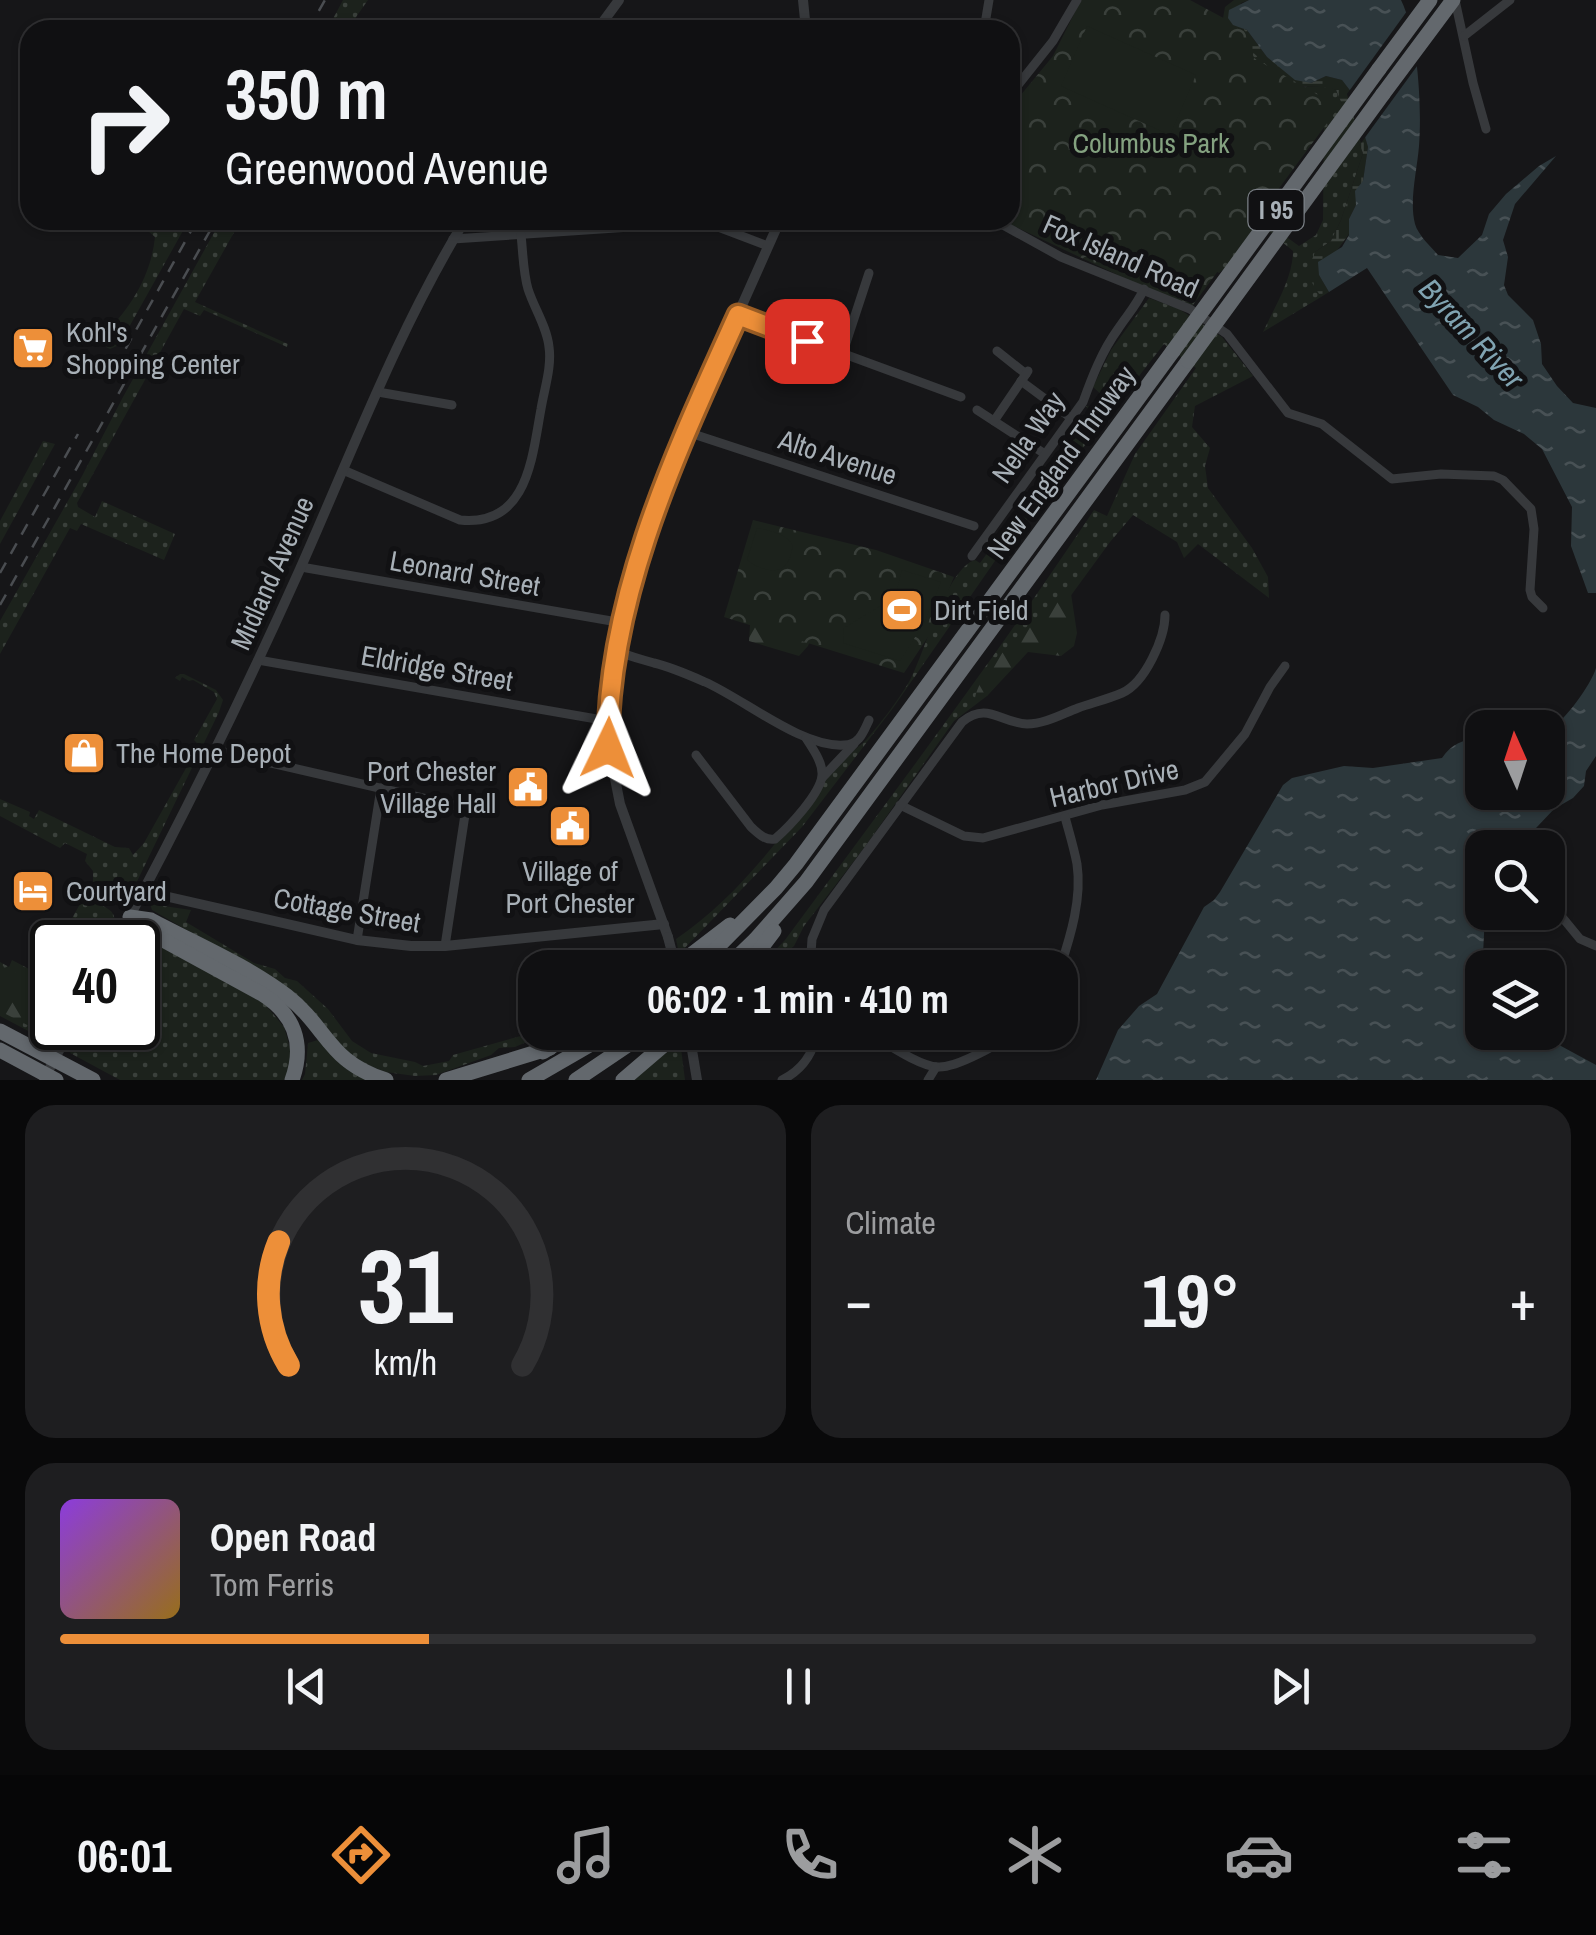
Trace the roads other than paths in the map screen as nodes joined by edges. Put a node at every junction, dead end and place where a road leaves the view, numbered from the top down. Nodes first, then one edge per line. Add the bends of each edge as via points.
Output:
1 (1077, 0) edge
2 (1430, 0) edge
3 (1454, 0) edge
4 (1510, 0) edge
5 (1464, 36) junction
6 (1020, 81) edge
7 (1486, 128) dead end
8 (459, 230) edge
9 (582, 230) edge
10 (726, 230) edge
11 (775, 230) edge
12 (1012, 230) edge
13 (521, 234) junction
14 (454, 239) junction
15 (768, 246) junction
16 (869, 273) dead end
17 (1144, 289) junction
18 (738, 315) junction
19 (997, 351) dead end
20 (842, 354) junction
21 (1025, 375) junction
22 (378, 392) junction
23 (961, 397) dead end
24 (452, 405) dead end
25 (977, 410) dead end
26 (1071, 418) junction
27 (994, 421) junction
28 (688, 432) junction
29 (1045, 454) junction
30 (343, 470) junction
31 (974, 526) dead end
32 (972, 556) dead end
33 (300, 567) junction
34 (1543, 608) dead end
35 (1166, 615) dead end
36 (623, 623) junction
37 (618, 652) junction
38 (258, 660) junction
39 (1285, 666) dead end
40 (869, 720) dead end
41 (608, 722) junction
42 (806, 738) junction
43 (854, 743) junction
44 (215, 750) junction
45 (696, 755) dead end
46 (822, 778) junction
47 (381, 788) junction
48 (900, 805) junction
49 (1065, 817) junction
50 (806, 882) junction
51 (147, 888) junction
52 (776, 888) junction
53 (130, 916) junction
54 (128, 920) edge
55 (1565, 921) edge
56 (664, 924) junction
57 (357, 940) junction
58 (445, 946) junction
59 (1596, 946) edge
60 (671, 950) edge
61 (698, 950) edge
62 (715, 950) edge
63 (745, 950) edge
64 (760, 950) edge
65 (811, 950) edge
66 (1065, 950) edge
67 (0, 1031) edge
68 (0, 1050) edge
69 (60, 1050) edge
70 (544, 1050) edge
71 (546, 1050) edge
72 (581, 1050) edge
73 (620, 1050) edge
74 (658, 1050) edge
75 (692, 1050) edge
76 (812, 1050) edge
77 (902, 1050) edge
78 (982, 1050) edge
79 (936, 1067) junction
80 (787, 1079) edge
81 (44, 1080) edge
82 (56, 1080) edge
83 (93, 1080) edge
84 (292, 1080) edge
85 (386, 1080) edge
86 (446, 1080) edge
87 (485, 1080) edge
88 (529, 1080) edge
89 (576, 1080) edge
90 (622, 1080) edge
91 (697, 1080) edge
92 (928, 1080) edge

1 - 6 street
2 - 52 highway, New England Thruway / I 95, bridge
3 - 5 street
3 - 50 highway, New England Thruway / I 95, bridge
4 - 5 street
5 - 7 street
8 - 14 street, Midland Avenue
9 - 13 street
10 - 15 street
11 - 15 street
12 - 17 street, Fox Island Road
13 - 14 street
13 - 30 street via 528,288 550,355 521,491 491,517 460,520
14 - 22 street, Midland Avenue
15 - 18 street
16 - 20 street
17 - 26 street, Nella Way
17 - 34 street, Fox Island Road via 1227,334 1288,414 1322,424 1392,479 1441,474 1503,480 1531,509 1530,590
18 - 20 street
18 - 28 street
19 - 21 street
20 - 23 street
21 - 26 street
21 - 27 street
22 - 24 street
22 - 30 street, Midland Avenue
25 - 27 street
26 - 29 street, Nella Way
27 - 29 street
28 - 31 street, Alto Avenue
28 - 36 street via 655,512
29 - 32 street, Nella Way
30 - 33 street, Midland Avenue
33 - 36 street, Leonard Street
33 - 38 street, Midland Avenue
35 - 48 street via 1162,639 1128,689 1041,722 974,714 956,728
36 - 37 street
37 - 41 street
37 - 42 street via 708,683
38 - 41 street, Eldridge Street
38 - 44 street, Midland Avenue
39 - 49 street, Harbor Drive via 1245,734 1205,782
40 - 43 street
41 - 56 street via 620,804
42 - 43 street
42 - 46 street
43 - 46 street
44 - 47 street
44 - 51 street, Midland Avenue
45 - 46 street via 751,827 770,840 807,804
47 - 57 street
47 - 58 street via 466,808
48 - 49 street, Harbor Drive via 972,838
48 - 65 street via 824,910
49 - 66 street via 1078,882
50 - 63 highway, New England Thruway / I 95
50 - 64 highway
51 - 53 street, Midland Avenue
51 - 57 street, Cottage Street
52 - 61 highway
52 - 62 highway, New England Thruway / I 95
53 - 54 street, Midland Avenue
53 - 84 highway via 140,928 280,1008 298,1039
53 - 85 highway via 151,920 264,981 294,1002 346,1061
55 - 59 street
56 - 58 street, Cottage Street
56 - 60 street, bridge
57 - 58 street, Cottage Street
67 - 83 highway, bridge
68 - 82 highway, bridge
69 - 81 street
70 - 86 highway
71 - 87 highway
72 - 88 highway
73 - 89 highway
74 - 90 highway
75 - 91 street
76 - 80 street
77 - 79 street
78 - 79 street
79 - 92 street

